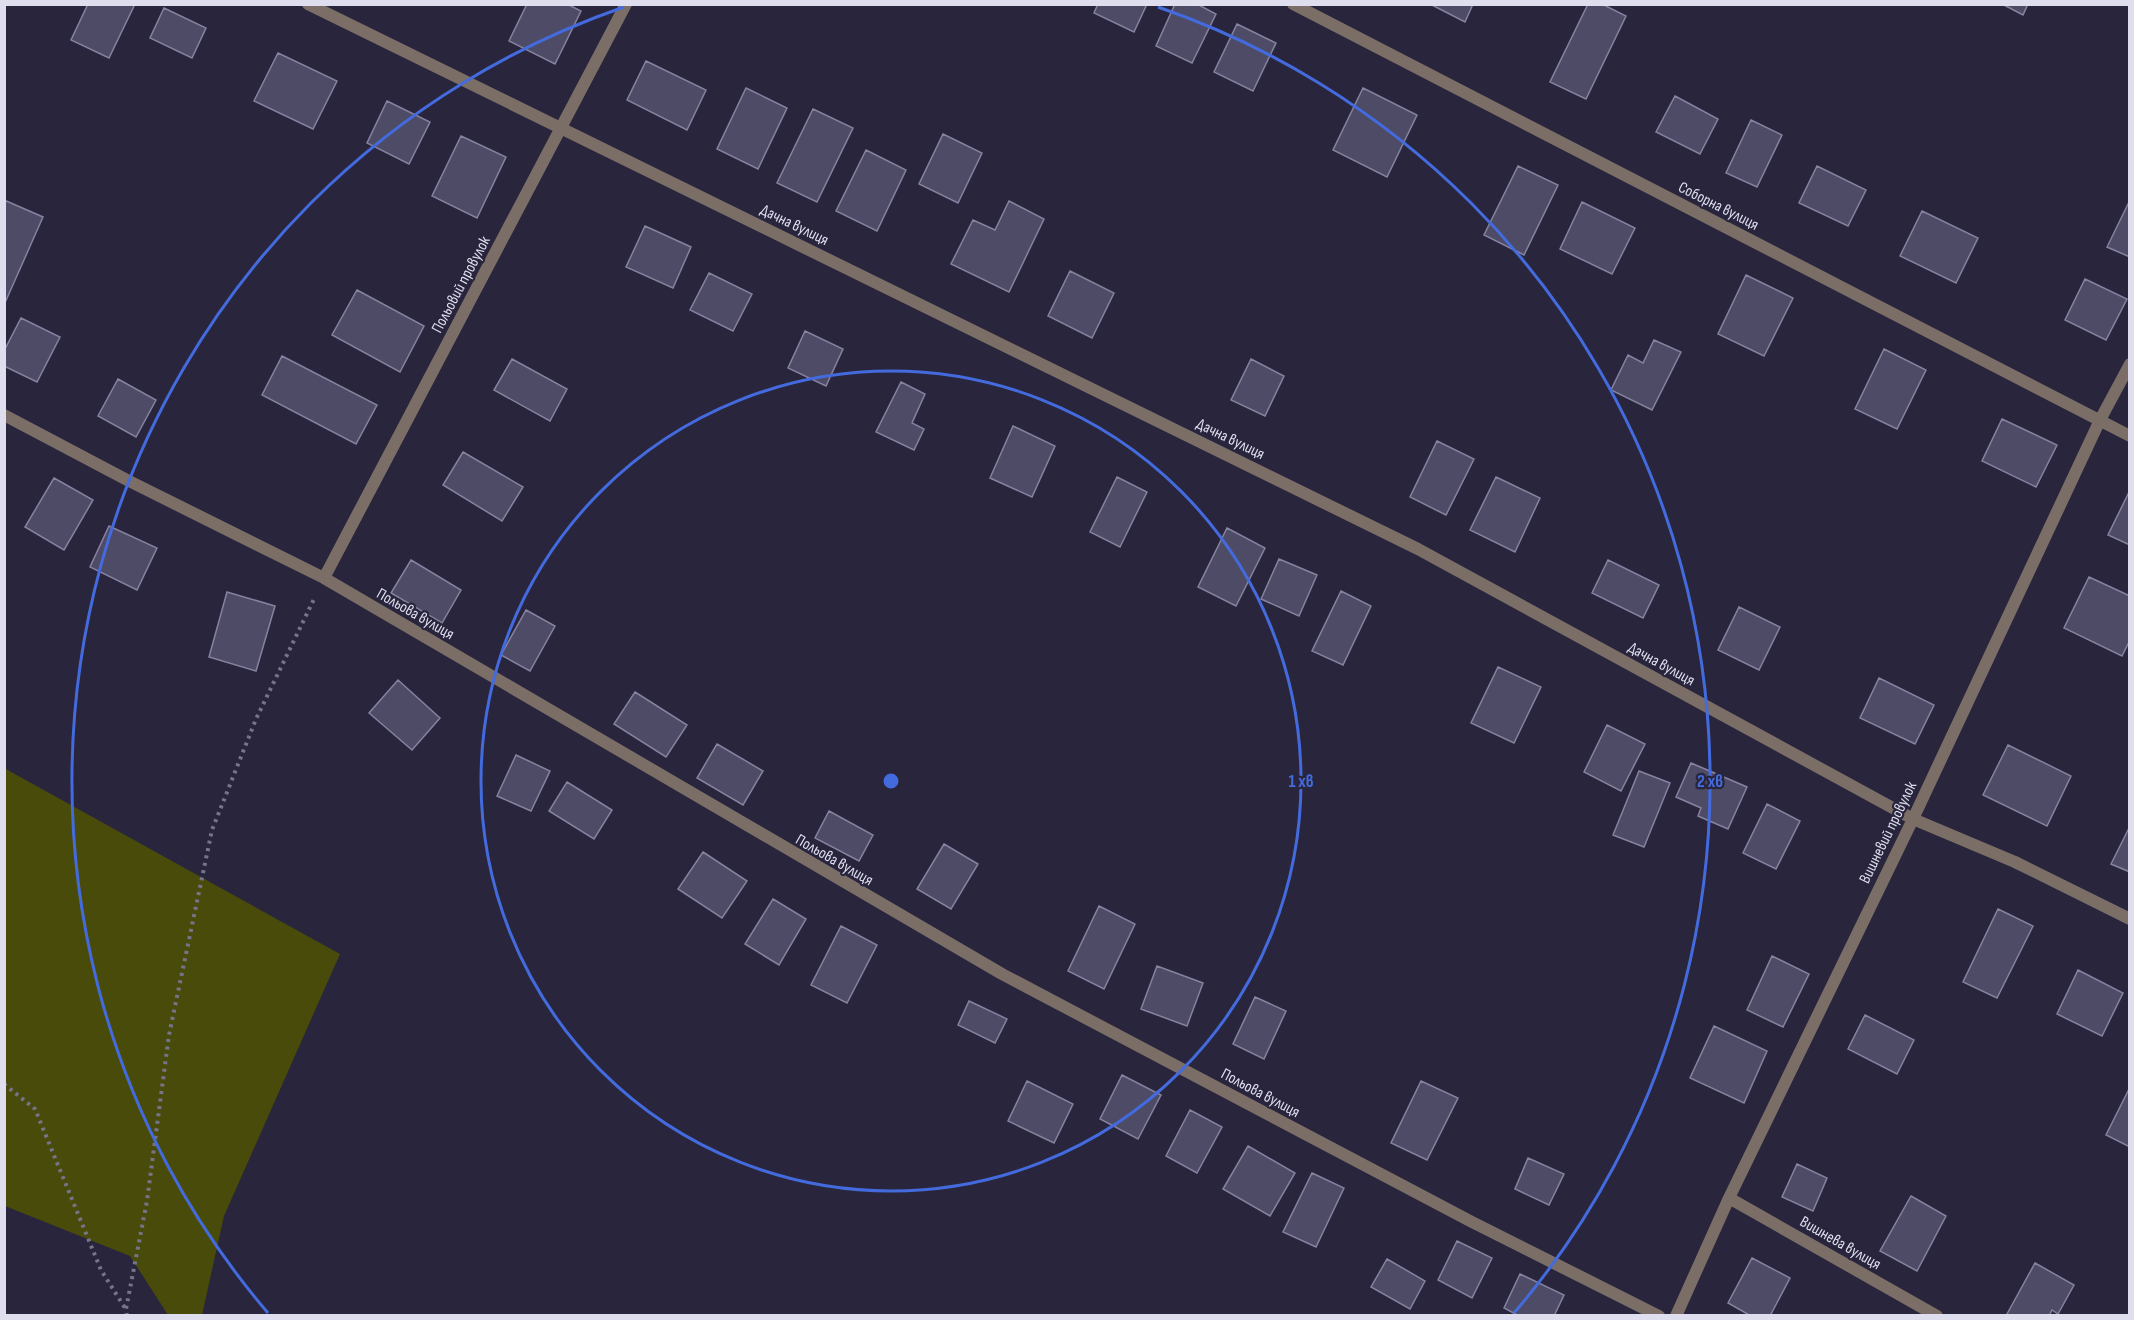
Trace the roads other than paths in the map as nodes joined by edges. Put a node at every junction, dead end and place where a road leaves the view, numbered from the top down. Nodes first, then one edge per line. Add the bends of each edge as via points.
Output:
1 (308, 4) edge
2 (626, 4) edge
3 (1293, 4) edge
4 (561, 127) junction
5 (2130, 364) edge
6 (4, 415) edge
7 (2100, 420) junction
8 (2130, 436) edge
9 (324, 578) junction
10 (1913, 819) junction
11 (2130, 919) edge
12 (1729, 1198) junction
13 (1659, 1316) edge
14 (1676, 1316) edge
15 (1937, 1316) edge

1 - 4 street, Дачна вулиця
2 - 4 street, Польовий провулок
3 - 7 street, Соборна вулиця
4 - 9 street, Польовий провулок
4 - 10 street, Дачна вулиця via 1418,549
5 - 7 street, Вишневий провулок
6 - 9 street, Польова вулиця
7 - 8 street, Соборна вулиця
7 - 10 street, Вишневий провулок
9 - 13 street, Польова вулиця via 1002,974
10 - 11 street, Дачна вулиця via 2015,862
10 - 12 street, Вишневий провулок
12 - 14 street, Вишневий провулок
12 - 15 street, Вишнева вулиця

